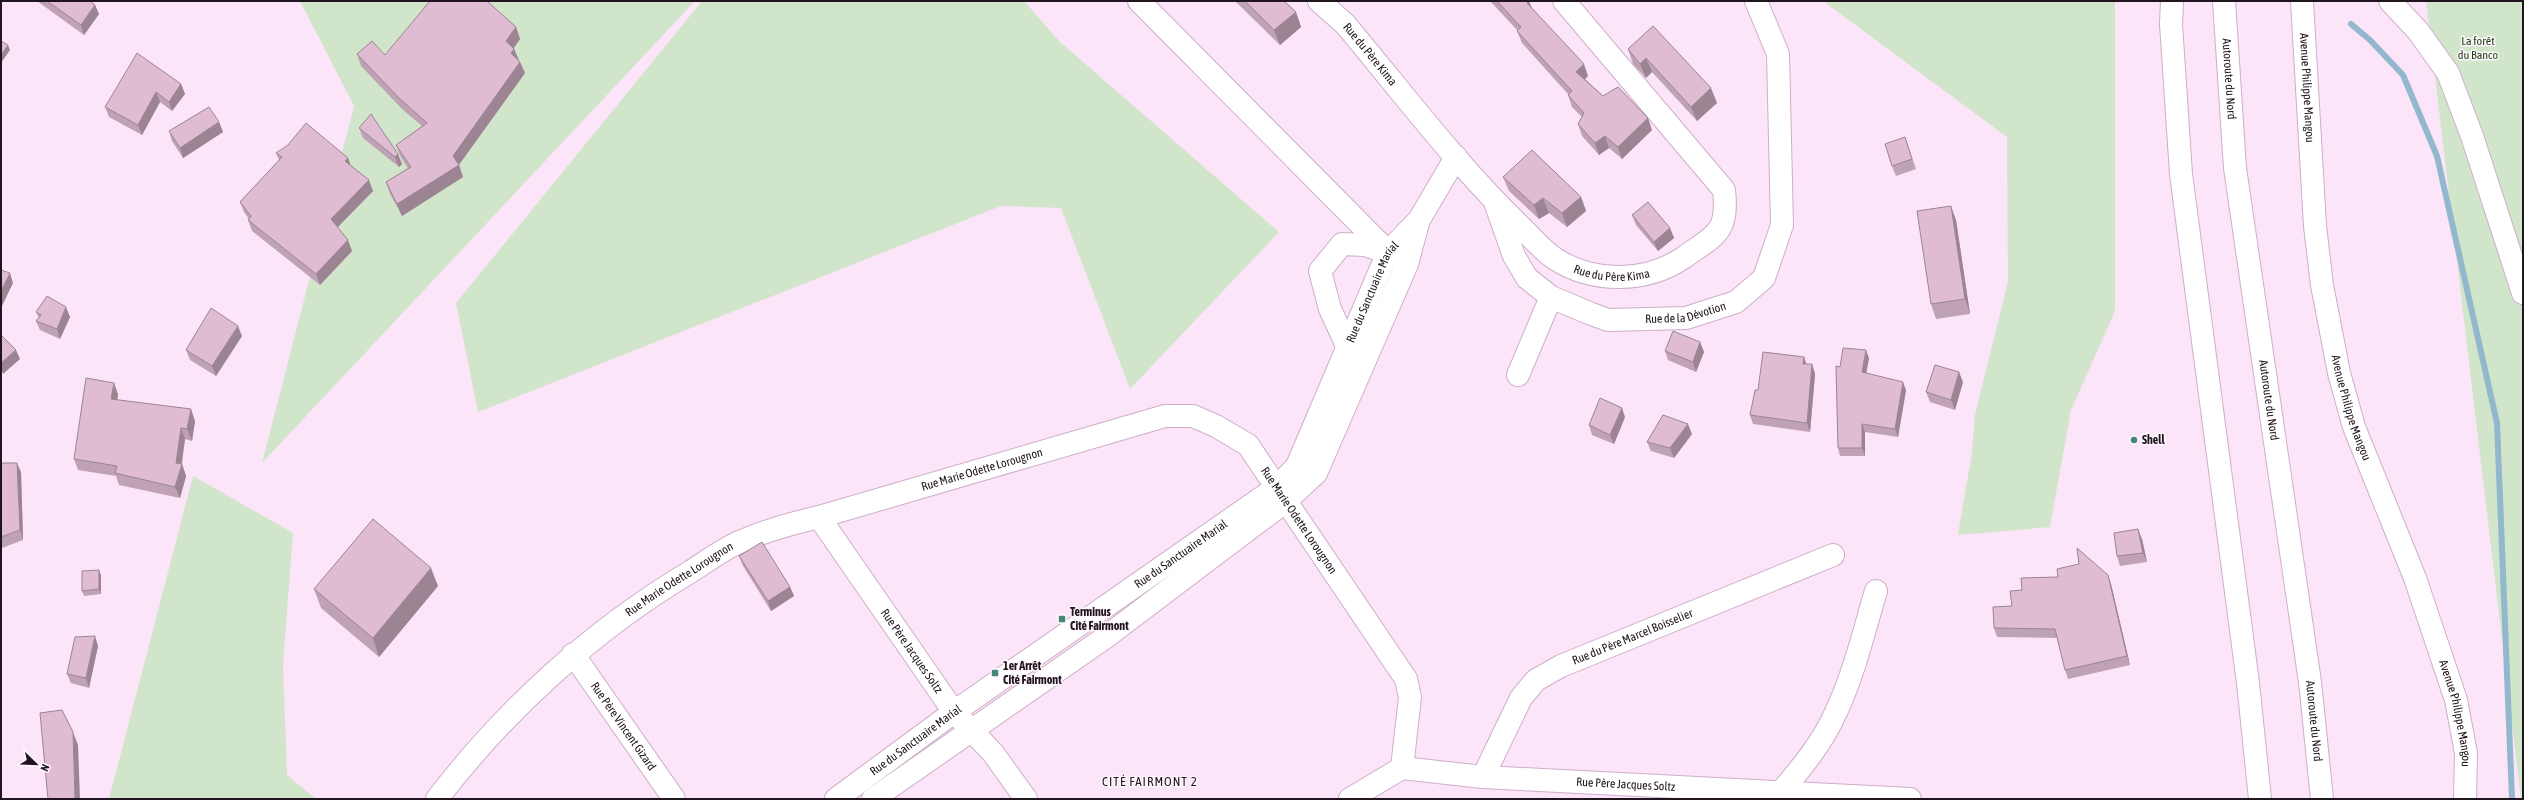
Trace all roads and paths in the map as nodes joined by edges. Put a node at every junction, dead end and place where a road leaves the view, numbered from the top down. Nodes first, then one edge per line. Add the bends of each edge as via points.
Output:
1 (1139, 1) edge
2 (1319, 1) edge
3 (1564, 1) edge
4 (1756, 1) edge
5 (2167, 1) edge
6 (2172, 1) edge
7 (2224, 1) edge
8 (2302, 1) edge
9 (2390, 1) edge
10 (2171, 24) junction
11 (1456, 157) junction
12 (1494, 201) junction
13 (1419, 220) junction
14 (1388, 252) junction
15 (1407, 264) junction
16 (2523, 293) edge
17 (1551, 297) junction
18 (1348, 348) junction
19 (1518, 375) dead end
20 (1282, 494) junction
21 (820, 517) junction
22 (1833, 555) dead end
23 (1876, 590) dead end
24 (1094, 615) junction
25 (1106, 637) junction
26 (573, 654) junction
27 (954, 712) junction
28 (970, 731) junction
29 (1402, 768) junction
30 (1483, 777) junction
31 (1781, 792) junction
32 (437, 799) edge
33 (674, 799) edge
34 (836, 799) edge
35 (873, 799) edge
36 (1026, 799) edge
37 (1350, 799) edge
38 (1910, 799) edge
39 (2260, 799) edge
40 (2322, 799) edge
41 (2465, 799) edge

1 - 14 main road
2 - 11 main road, Rue du Père Kima via 1345,24
3 - 12 main road, Rue du Père Kima via 1724,190 1726,211 1719,231 1681,259 1662,269 1629,277 1595,276 1556,260
4 - 17 main road, Rue de la Dévotion via 1778,54 1782,225 1764,278 1736,302 1686,318 1608,320
5 - 10 main road
6 - 10 main road
7 - 40 main road, Autoroute du Nord via 2235,168 2310,682
8 - 41 main road, Avenue Philippe Mangou via 2315,226 2322,284 2339,373 2354,427 2415,578 2456,700 2466,754
9 - 16 main road via 2418,30 2448,73 2475,143
10 - 39 main road via 2181,174 2248,684
11 - 12 main road, Rue du Père Kima
11 - 13 main road, Rue du Sanctuaire Marial
12 - 17 main road, Rue de la Dévotion via 1514,256 1527,278
13 - 14 main road, Rue du Sanctuaire Marial
13 - 15 main road, Rue du Sanctuaire Marial
14 - 15 main road
14 - 18 main road, Rue du Sanctuaire Marial
14 - 18 main road via 1365,245 1342,244 1320,271 1330,309
15 - 20 main road, Rue du Sanctuaire Marial via 1316,473
17 - 19 main road
18 - 20 main road, Rue du Sanctuaire Marial via 1297,466
20 - 21 main road, Rue Marie Odette Lorougnon via 1248,445 1193,416 1165,416
20 - 24 main road, Rue du Sanctuaire Marial
20 - 25 main road, Rue du Sanctuaire Marial
20 - 29 main road, Rue Marie Odette Lorougnon via 1406,679 1410,697
21 - 26 main road, Rue Marie Odette Lorougnon via 781,526 740,541 660,589
21 - 27 main road, Rue Père Jacques Soltz
22 - 30 main road, Rue du Père Marcel Boisselier via 1561,666 1536,680 1521,698
23 - 31 main road via 1852,671 1836,713 1811,756
24 - 25 main road
24 - 27 main road, Rue du Sanctuaire Marial
25 - 28 main road, Rue du Sanctuaire Marial
26 - 32 main road, Rue Marie Odette Lorougnon via 472,754
26 - 33 main road, Rue Père Vincent Gizard
27 - 28 main road, Rue Père Jacques Soltz
27 - 34 main road, Rue du Sanctuaire Marial
28 - 35 main road, Rue du Sanctuaire Marial
28 - 36 main road, Rue Père Jacques Soltz via 993,753
29 - 30 main road, Rue Père Jacques Soltz
29 - 37 main road
30 - 31 main road, Rue Père Jacques Soltz
31 - 38 main road, Rue Père Jacques Soltz

